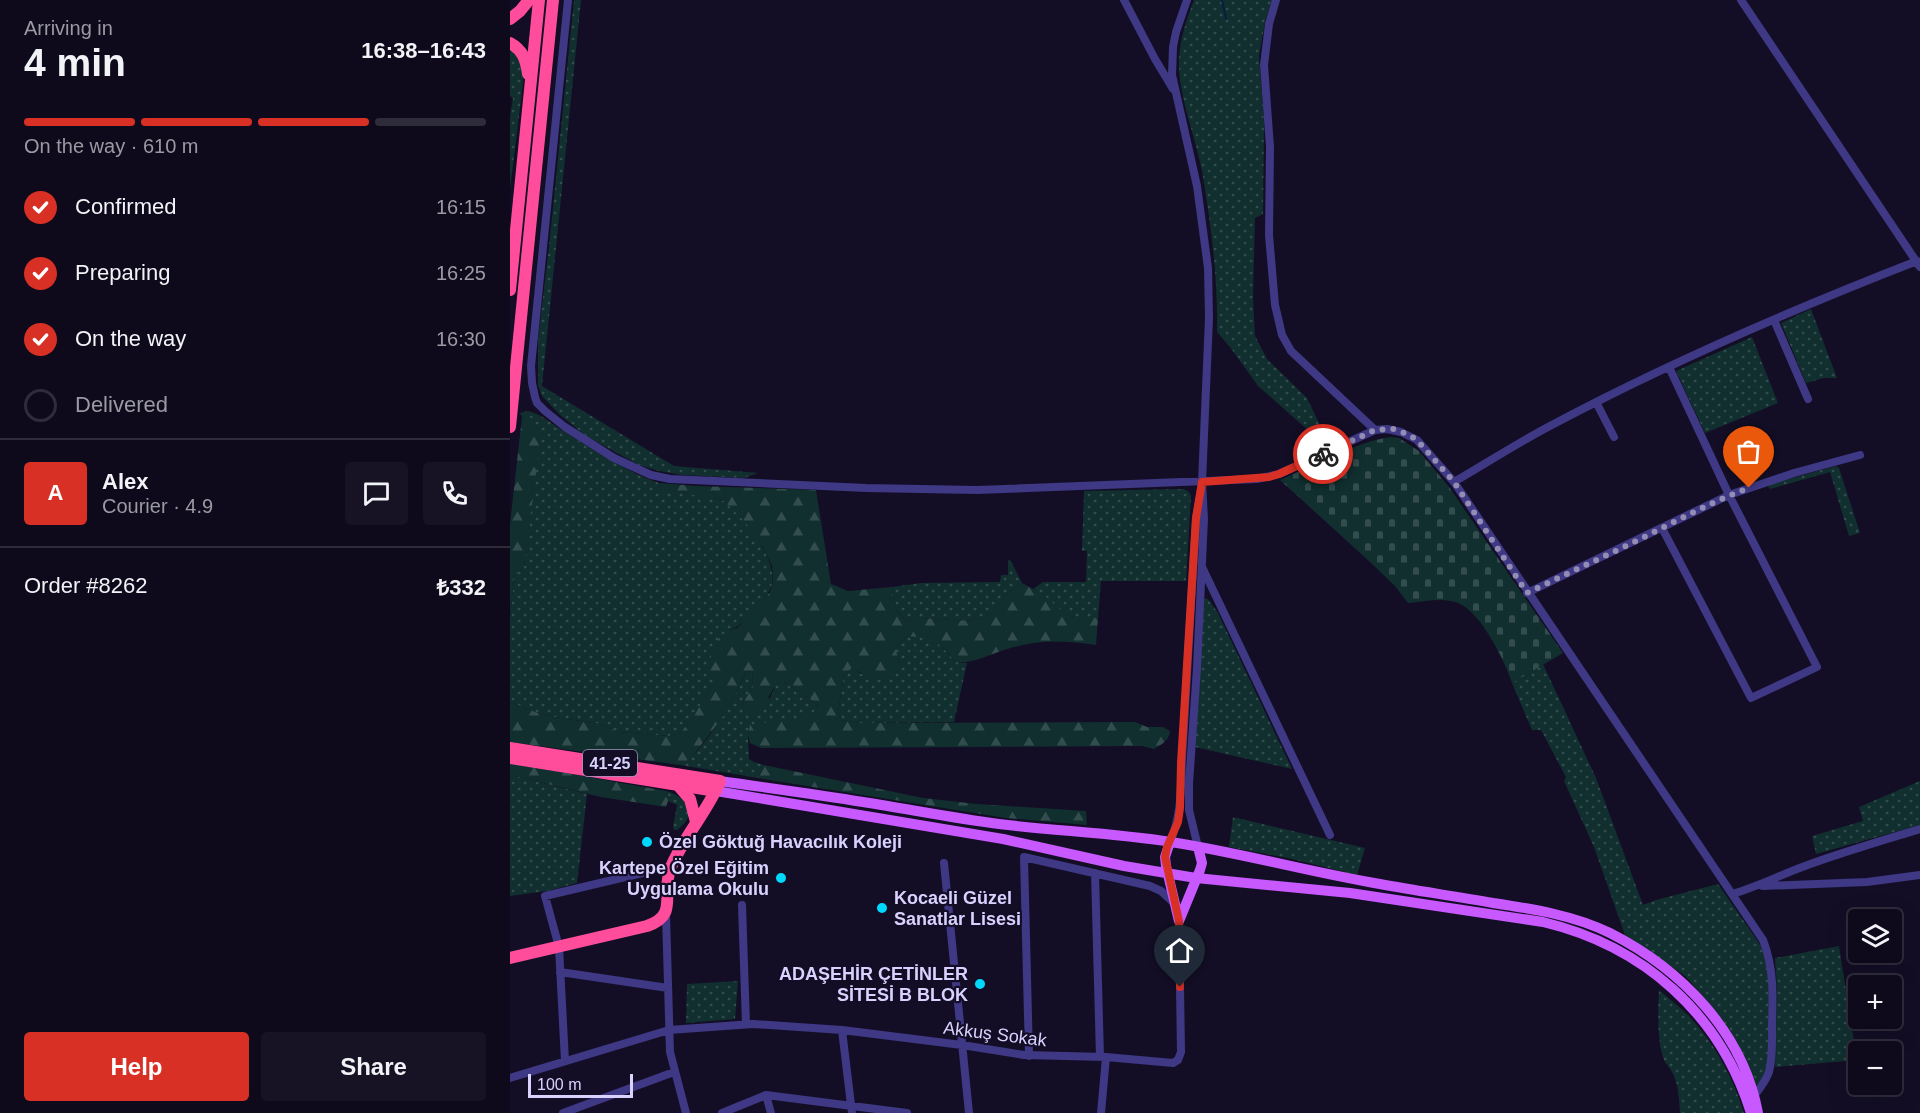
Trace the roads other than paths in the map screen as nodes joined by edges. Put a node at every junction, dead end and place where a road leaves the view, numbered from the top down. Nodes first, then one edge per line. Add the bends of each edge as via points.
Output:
1 (529, 0) edge
2 (539, 0) edge
3 (553, 0) edge
4 (568, 0) edge
5 (1124, 0) edge
6 (1187, 0) edge
7 (1276, 0) edge
8 (1741, 0) edge
9 (510, 19) edge
10 (510, 44) edge
11 (530, 86) junction
12 (1175, 93) junction
13 (1918, 264) edge
14 (510, 290) edge
15 (1774, 320) junction
16 (1669, 367) junction
17 (1808, 399) dead end
18 (1596, 402) junction
19 (510, 427) edge
20 (1375, 430) junction
21 (1614, 437) dead end
22 (1860, 455) dead end
23 (1202, 482) junction
24 (1454, 482) junction
25 (1729, 495) junction
26 (1662, 528) junction
27 (1202, 566) junction
28 (1527, 593) junction
29 (510, 748) edge
30 (510, 758) edge
31 (677, 784) junction
32 (713, 785) junction
33 (696, 822) junction
34 (1920, 829) edge
35 (1330, 835) dead end
36 (1016, 842) junction
37 (1170, 842) junction
38 (1198, 847) junction
39 (1024, 857) junction
40 (944, 863) dead end
41 (672, 866) junction
42 (1095, 873) junction
43 (1168, 873) junction
44 (1920, 875) edge
45 (1196, 878) junction
46 (1758, 886) junction
47 (1732, 894) junction
48 (1174, 903) junction
49 (742, 905) dead end
50 (666, 915) junction
51 (1179, 921) junction
52 (559, 947) junction
53 (510, 958) edge
54 (560, 972) junction
55 (668, 988) junction
56 (746, 1024) junction
57 (669, 1030) junction
58 (842, 1030) junction
59 (963, 1045) junction
60 (1029, 1056) junction
61 (1103, 1057) junction
62 (565, 1061) junction
63 (674, 1072) junction
64 (510, 1078) edge
65 (766, 1095) junction
66 (1754, 1096) junction
67 (851, 1109) edge
68 (563, 1113) edge
69 (686, 1113) edge
70 (722, 1113) edge
71 (771, 1113) edge
72 (907, 1113) edge
73 (969, 1113) edge
74 (1101, 1113) edge
75 (1751, 1113) edge
76 (1758, 1113) edge

1 - 9 highway
2 - 11 highway
3 - 19 highway
4 - 23 street via 531,366 537,403 565,427 640,471 670,479 976,490
5 - 12 street
6 - 12 street via 1173,47
7 - 20 street via 1264,65 1270,147 1269,235 1279,323 1291,351
8 - 13 street
10 - 11 highway via 525,60
11 - 14 highway
12 - 23 street via 1197,186 1208,268 1209,343
13 - 15 street
15 - 16 street
15 - 17 street
16 - 18 street
16 - 25 street
18 - 21 street
18 - 24 street
20 - 23 street via 1279,474
20 - 24 street via 1393,429 1417,440
22 - 25 street
23 - 27 street
23 - 37 street via 1196,518 1180,808
24 - 28 street
25 - 26 street
25 - 26 street via 1816,667 1751,698
26 - 28 street
27 - 35 street
27 - 38 street via 1189,784 1189,810
28 - 47 street
29 - 32 highway, 41-25
30 - 31 highway, 41-25
31 - 32 highway, 41-25
31 - 33 highway via 690,799
32 - 33 highway
32 - 36 main road, 41-25
32 - 37 main road, 41-25 via 998,824
33 - 41 highway
34 - 46 street via 1856,848
36 - 39 street
36 - 43 main road, 41-25
37 - 38 main road
37 - 43 main road via 1165,857
38 - 45 main road via 1202,863
38 - 66 main road via 1378,884 1541,910 1606,932 1659,963 1704,1005 1738,1055
39 - 42 street
39 - 60 street
40 - 59 street
41 - 50 highway
41 - 52 street via 545,896
42 - 48 street via 1150,886
42 - 61 street
43 - 45 main road
43 - 48 main road
44 - 46 street via 1867,882
45 - 51 main road
45 - 75 main road via 1370,896 1543,922 1587,935 1635,960 1687,1002 1722,1048
46 - 47 street
47 - 66 street via 1763,940 1772,971 1771,1061
48 - 51 main road
49 - 56 street
50 - 52 highway via 647,926
50 - 55 street
51 - 61 street, Akkuş Sokak via 1180,1056 1173,1064
52 - 53 highway
52 - 54 street
54 - 55 street
54 - 62 street
55 - 57 street
56 - 57 street, Akkuş Sokak
56 - 58 street, Akkuş Sokak
57 - 62 street, Akkuş Sokak
57 - 63 street
58 - 59 street, Akkuş Sokak
58 - 67 street
59 - 60 street, Akkuş Sokak
59 - 73 street
60 - 61 street, Akkuş Sokak
61 - 74 street
62 - 64 street, Akkuş Sokak
63 - 68 street
63 - 69 street
65 - 67 street
65 - 70 street
65 - 71 street
66 - 76 main road
67 - 72 street

